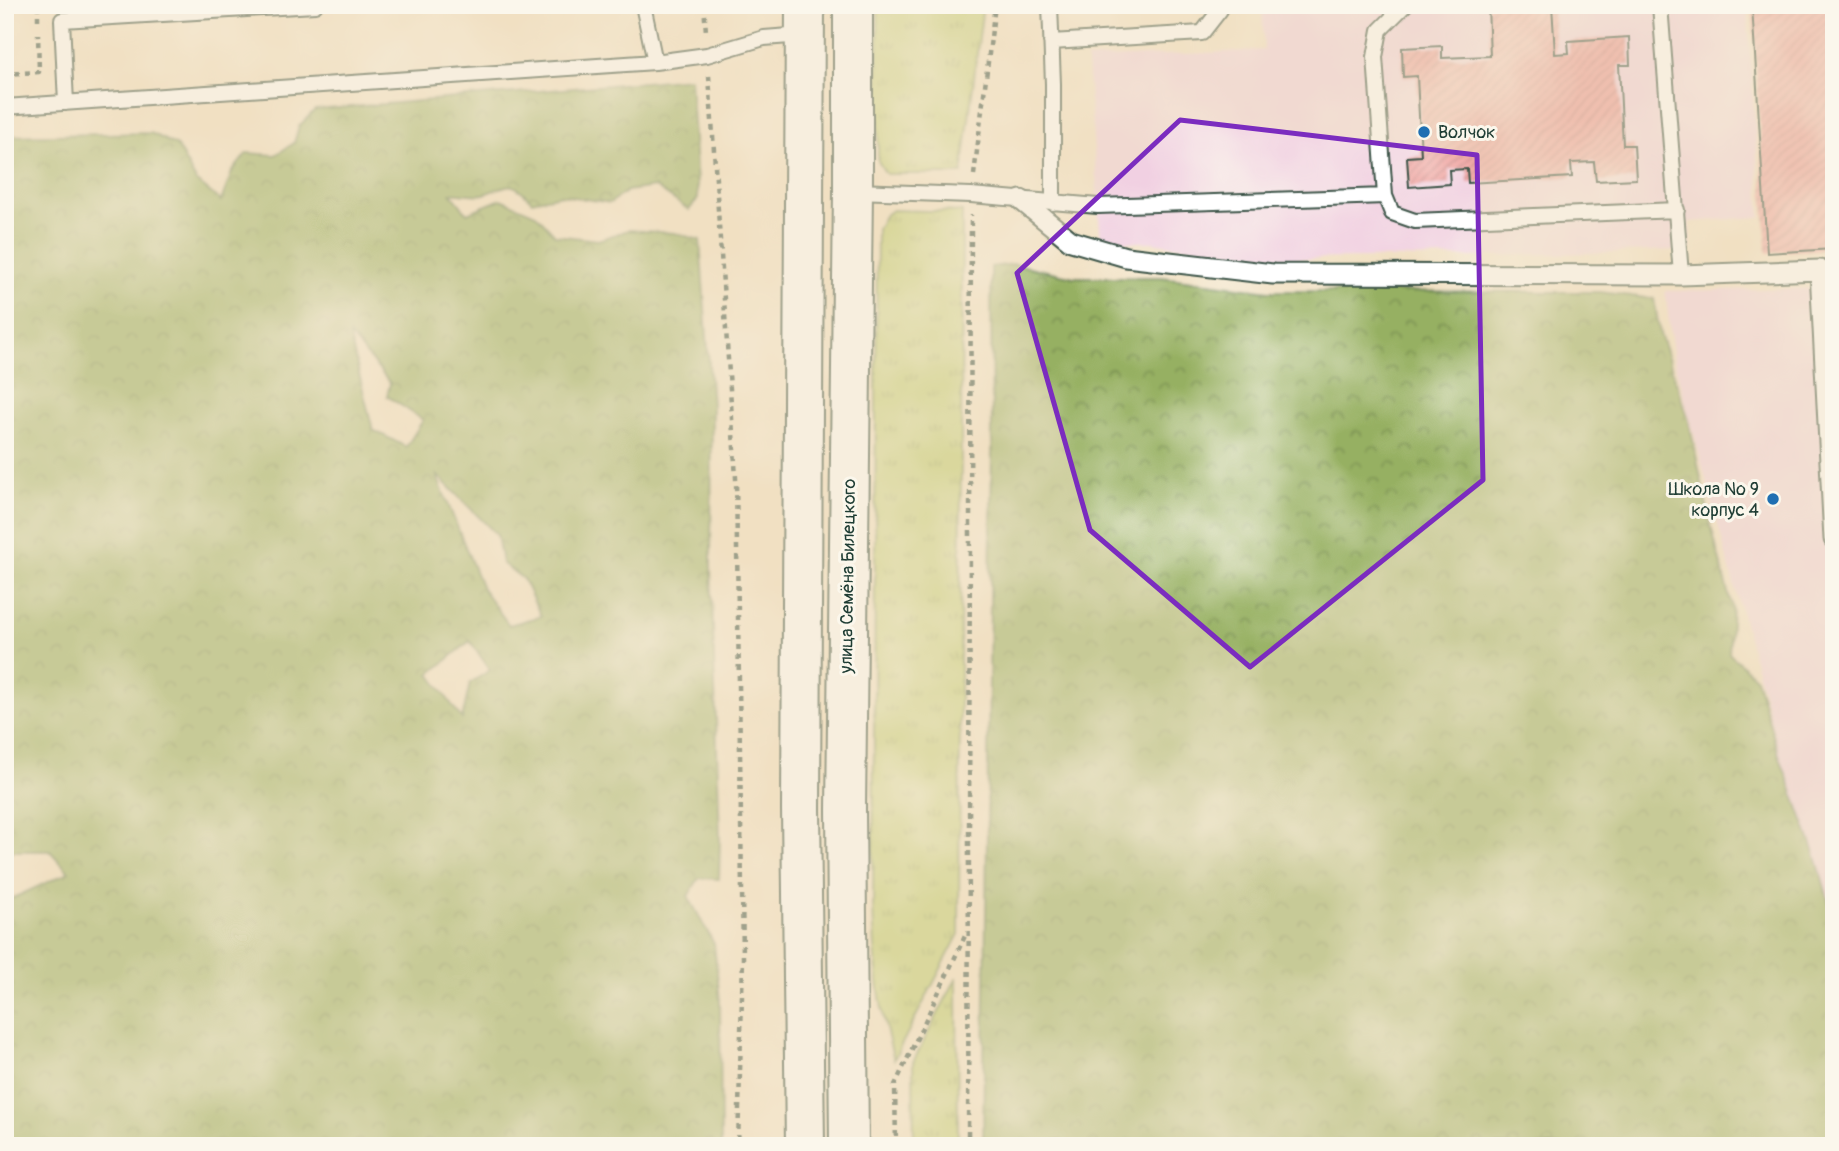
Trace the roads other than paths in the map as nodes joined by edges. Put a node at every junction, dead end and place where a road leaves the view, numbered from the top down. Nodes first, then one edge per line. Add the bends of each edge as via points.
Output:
1 (315, 5) edge
2 (643, 5) edge
3 (853, 5) edge
4 (1050, 5) edge
5 (1219, 5) edge
6 (1405, 5) edge
7 (1660, 5) edge
8 (805, 20) edge
9 (1051, 42) junction
10 (655, 62) junction
11 (66, 103) junction
12 (5, 107) edge
13 (853, 191) junction
14 (1385, 197) junction
15 (1021, 200) junction
16 (1053, 203) junction
17 (1677, 210) junction
18 (1827, 269) edge
19 (1681, 275) junction
20 (1830, 360) edge
21 (1834, 536) edge
22 (805, 1146) edge
23 (849, 1146) edge

1 - 11 lane via 62,20
2 - 10 lane
3 - 13 main road, улица Семёна Билецкого
4 - 9 lane
5 - 9 lane via 1202,33
6 - 14 lane via 1380,30 1375,57
7 - 17 lane
8 - 10 lane via 707,55
8 - 22 main road via 801,809
9 - 16 lane
10 - 11 lane
11 - 12 lane
13 - 15 lane
13 - 23 main road, улица Семёна Билецкого via 845,810
14 - 16 lane via 1099,206
14 - 17 lane via 1392,213 1415,221
15 - 16 lane
15 - 19 street via 1071,241 1104,251 1273,274
17 - 19 lane
18 - 19 street
18 - 20 street
20 - 21 street

